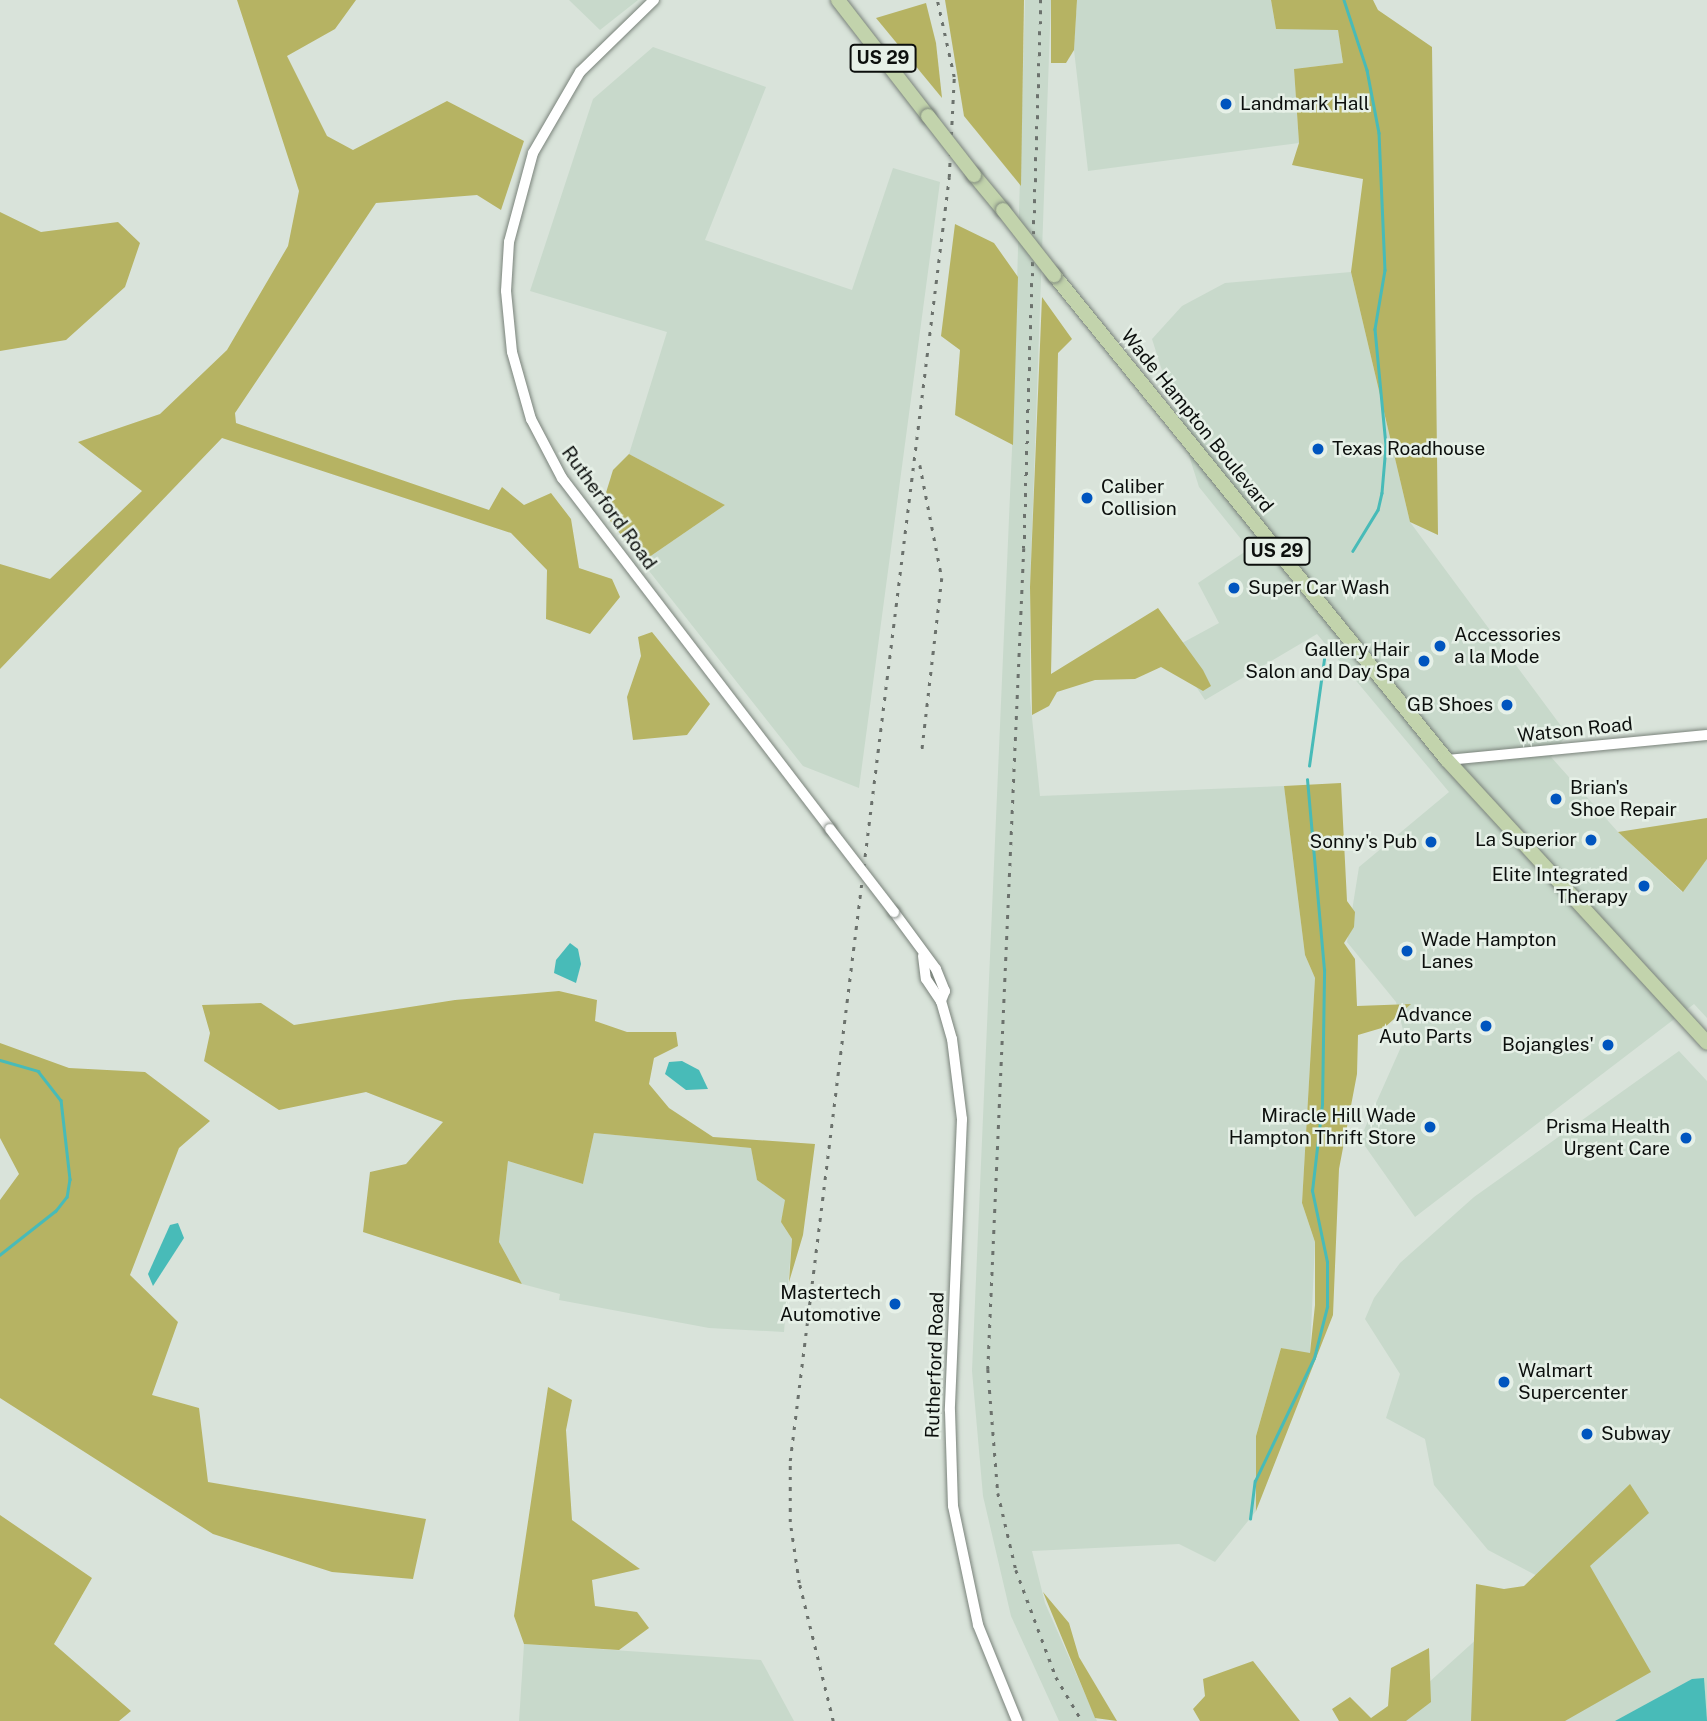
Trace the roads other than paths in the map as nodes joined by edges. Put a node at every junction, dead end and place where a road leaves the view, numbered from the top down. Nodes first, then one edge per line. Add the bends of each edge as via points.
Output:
1 (654, 0) edge
2 (838, 0) edge
3 (1707, 735) edge
4 (1447, 760) junction
5 (1707, 1043) edge
6 (1017, 1721) edge

1 - 6 street, Rutherford Road, bridge via 580,72 533,153 509,242 506,291 512,352 531,419 562,478 894,912 923,956 926,979 941,1001 957,1067 962,1119 950,1411 953,1506 978,1625
2 - 4 main road, Wade Hampton Boulevard / US 29, bridge
3 - 4 street, Watson Road
4 - 5 main road, Wade Hampton Boulevard / US 29

